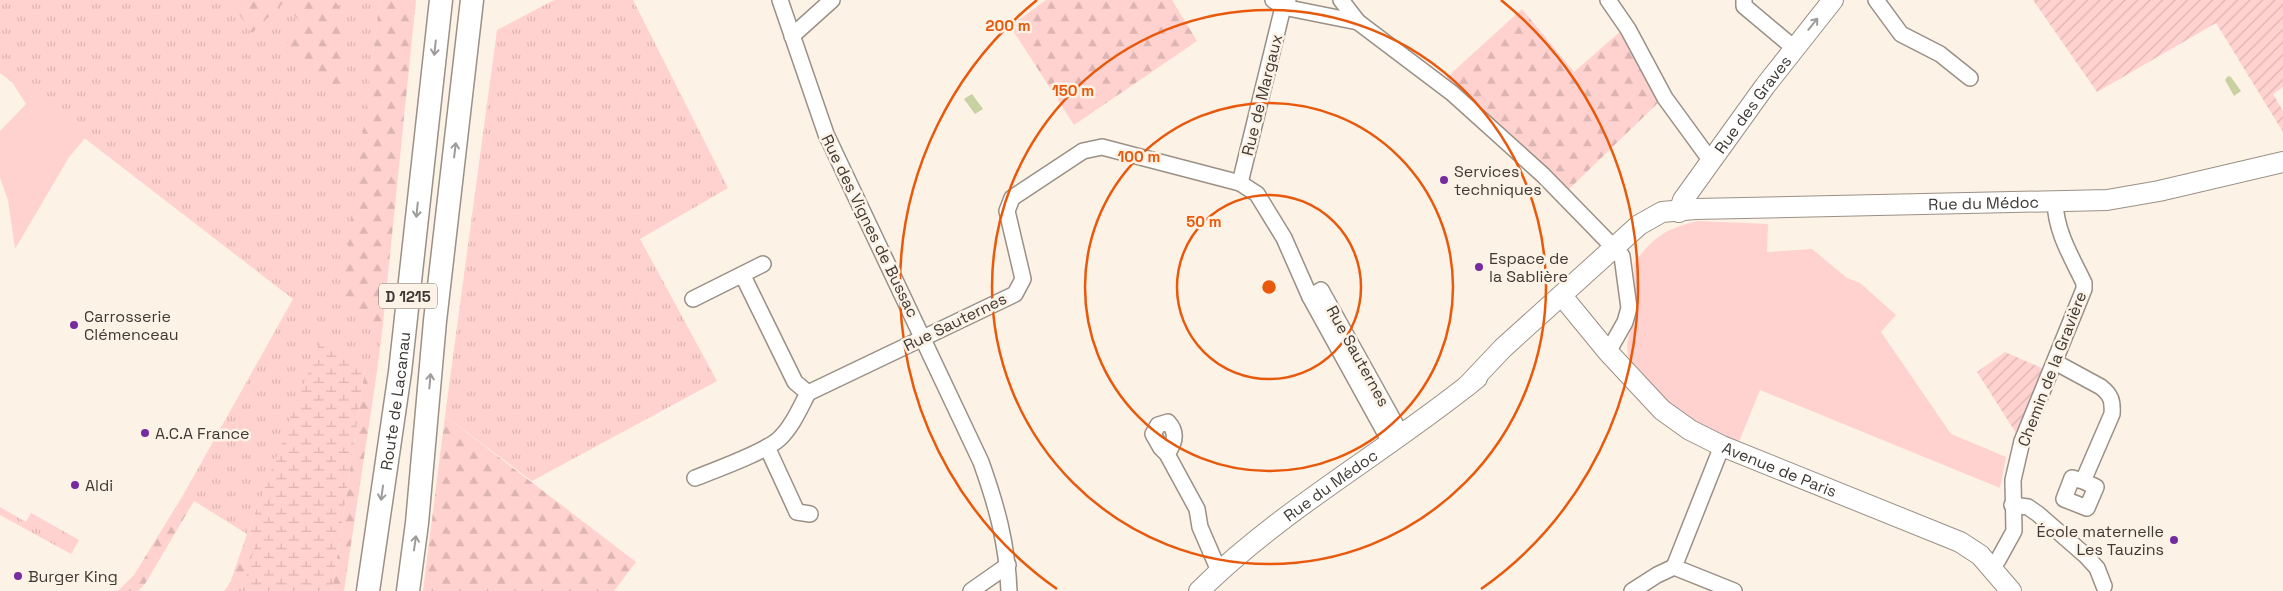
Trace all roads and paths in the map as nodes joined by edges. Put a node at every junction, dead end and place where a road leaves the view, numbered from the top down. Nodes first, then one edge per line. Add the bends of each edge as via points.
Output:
1 (441, 0) edge
2 (472, 0) edge
3 (780, 0) edge
4 (832, 0) edge
5 (1341, 0) edge
6 (1608, 0) edge
7 (1744, 0) edge
8 (1833, 0) edge
9 (1876, 0) edge
10 (1281, 2) edge
11 (1358, 22) junction
12 (792, 36) junction
13 (1794, 48) junction
14 (1970, 78) dead end
15 (1711, 161) junction
16 (2283, 162) edge
17 (1240, 183) junction
18 (2055, 202) junction
19 (1680, 212) junction
20 (1618, 252) junction
21 (763, 264) dead end
22 (743, 276) junction
23 (693, 299) dead end
24 (1568, 303) junction
25 (923, 337) junction
26 (1608, 352) junction
27 (2055, 362) junction
28 (808, 393) junction
29 (1396, 438) junction
30 (1722, 446) junction
31 (768, 447) junction
32 (1167, 454) dead end
33 (695, 478) dead end
34 (2083, 481) dead end
35 (2012, 504) junction
36 (810, 514) dead end
37 (1008, 565) junction
38 (1674, 567) junction
39 (1992, 567) junction
40 (1220, 572) junction
41 (2104, 586) dead end
42 (368, 591) edge
43 (408, 591) edge
44 (971, 591) edge
45 (1009, 591) edge
46 (1199, 591) edge
47 (1632, 591) edge
48 (1734, 591) edge
49 (2011, 591) edge

1 -> 42 main road, Route de Lacanau / D 1215 via 400,372
43 -> 2 main road, Route de Lacanau / D 1215 via 418,523 435,321
3 - 12 street, Rue des Vignes de Bussac
4 - 12 street
5 - 11 street
6 - 15 street via 1628,29 1665,98
7 - 13 street via 1744,6
13 -> 8 street, Rue des Graves
9 - 14 street via 1901,34 1940,54
10 - 11 street
10 - 17 street, Rue de Margaux
11 - 20 street via 1452,93 1543,175
12 - 25 street, Rue des Vignes de Bussac via 826,134
13 - 15 street, Rue des Graves
15 - 19 street, Rue des Graves via 1682,200
16 - 18 street, Rue du Médoc via 2130,197
17 - 25 street, Rue Sauternes via 1102,147 1083,151 1012,198 1007,211 1023,280 1015,294
17 - 29 street, Rue Sauternes via 1257,194 1284,238 1310,297 1321,290
18 - 19 street, Rue du Médoc via 1695,209
18 - 27 street, Chemin de la Gravière via 2060,234 2084,283 2082,300
19 - 20 street, Rue du Médoc via 1662,212 1639,225
20 - 24 street, Rue du Médoc
20 - 26 street via 1629,308
21 - 22 street
22 - 23 street
22 - 28 street via 795,382
24 - 26 street, Avenue de Paris
24 - 29 street, Rue du Médoc via 1467,386
25 - 28 street, Rue Sauternes
25 - 37 street, Rue des Vignes de Bussac via 981,462 998,507
26 - 30 street, Avenue de Paris via 1662,410 1690,430
27 - 34 street via 2101,387 2108,392 2113,403 2112,414
27 - 35 street, Chemin de la Gravière via 2022,441 2012,480
28 - 31 street via 779,440
29 - 40 street, Rue du Médoc via 1323,488
30 - 38 street
30 - 39 street, Avenue de Paris via 1960,542
31 - 33 street
31 - 36 street via 797,512
32 - 40 street via 1197,509 1200,527
35 - 39 street, Chemin de la Gravière via 2014,531
35 - 41 street via 2028,507 2085,554 2097,568
37 - 44 street
37 - 45 street, Rue des Vignes de Bussac
38 - 47 street
38 - 48 street
39 - 49 street, Avenue de Paris
40 - 46 street, Rue du Médoc

